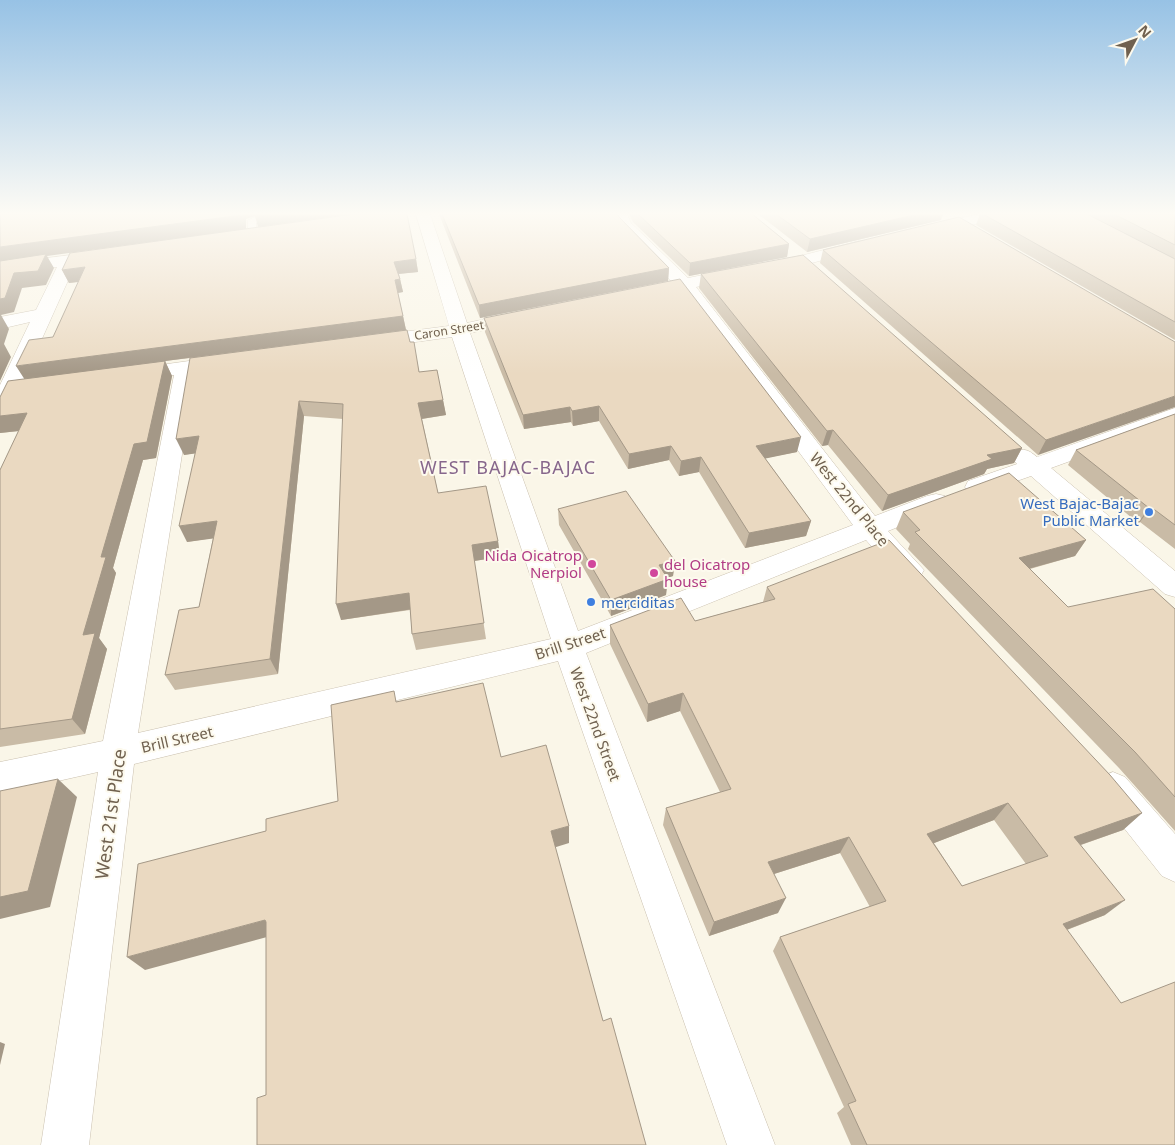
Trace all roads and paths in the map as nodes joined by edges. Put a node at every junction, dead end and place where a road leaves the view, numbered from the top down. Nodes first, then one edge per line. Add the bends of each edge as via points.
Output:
1 (13, 267) edge
2 (65, 267) edge
3 (440, 267) edge
4 (667, 267) edge
5 (767, 267) edge
6 (813, 267) edge
7 (0, 269) edge
8 (819, 273) edge
9 (684, 284) junction
10 (628, 296) edge
11 (44, 314) junction
12 (534, 315) edge
13 (0, 323) edge
14 (459, 330) junction
15 (352, 345) edge
16 (244, 359) edge
17 (186, 367) junction
18 (117, 376) edge
19 (28, 387) edge
20 (8, 390) junction
21 (0, 408) edge
22 (1175, 415) edge
23 (1012, 446) edge
24 (1034, 466) junction
25 (870, 527) junction
26 (1175, 586) edge
27 (930, 592) edge
28 (568, 647) junction
29 (118, 753) junction
30 (1092, 765) edge
31 (0, 778) edge
32 (1175, 862) edge
33 (66, 1145) edge
34 (751, 1145) edge

1 - 7 street
2 - 11 street
3 - 14 street, West 22nd Street
4 - 9 street, West 22nd Place
5 - 9 street
6 - 8 street
9 - 10 street
9 - 25 street, West 22nd Place
11 - 13 street
11 - 20 street
12 - 14 street, Caron Street
14 - 15 street, Caron Street
14 - 28 street, West 22nd Street
16 - 17 street
17 - 18 street
17 - 29 street, West 21st Place
19 - 20 street
20 - 21 street
22 - 24 street, Brill Street
23 - 24 street
24 - 25 street, Brill Street
24 - 26 street
25 - 27 street, West 22nd Place
25 - 28 street, Brill Street
28 - 29 street, Brill Street
28 - 34 street, West 22nd Street
29 - 31 street, Brill Street
29 - 33 street, West 21st Place
30 - 32 street

